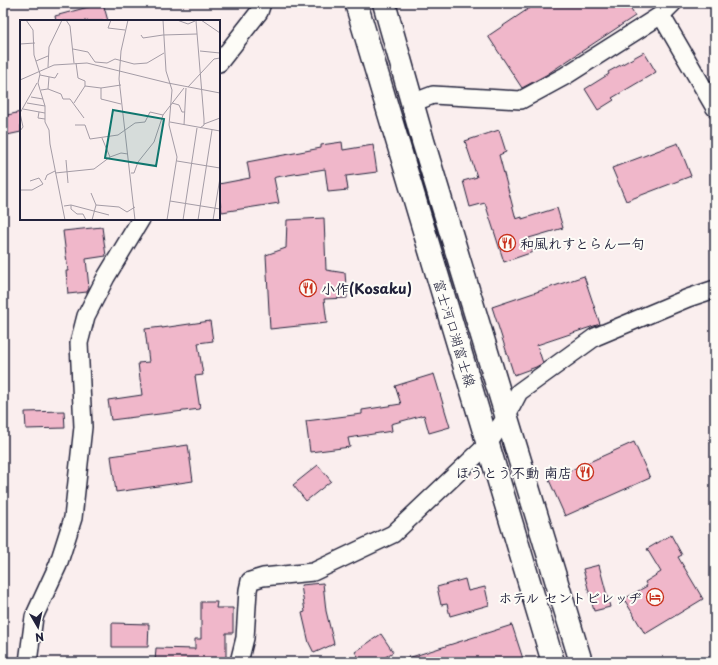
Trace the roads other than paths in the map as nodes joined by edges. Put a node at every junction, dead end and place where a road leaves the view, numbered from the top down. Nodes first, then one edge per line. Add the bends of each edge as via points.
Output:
1 (262, 3) edge
2 (356, 3) edge
3 (384, 3) edge
4 (673, 3) edge
5 (661, 15) junction
6 (220, 62) edge
7 (412, 103) junction
8 (715, 108) edge
9 (140, 220) edge
10 (715, 289) edge
11 (506, 417) junction
12 (488, 444) junction
13 (28, 662) edge
14 (239, 662) edge
15 (553, 662) edge
16 (581, 662) edge

1 - 6 street via 259,12
2 - 12 main road, 富士河口湖富士線
3 - 7 main road, 富士河口湖富士線
4 - 5 street
5 - 7 street via 565,76 521,100 433,95
5 - 8 street
7 - 11 main road, 富士河口湖富士線
9 - 13 street via 86,316 79,343 82,427 73,518 58,565 34,617
10 - 11 street via 596,337 519,392
11 - 12 street
11 - 16 main road, 富士河口湖富士線
12 - 14 street via 392,534 313,572 263,577 250,581
12 - 15 main road, 富士河口湖富士線

